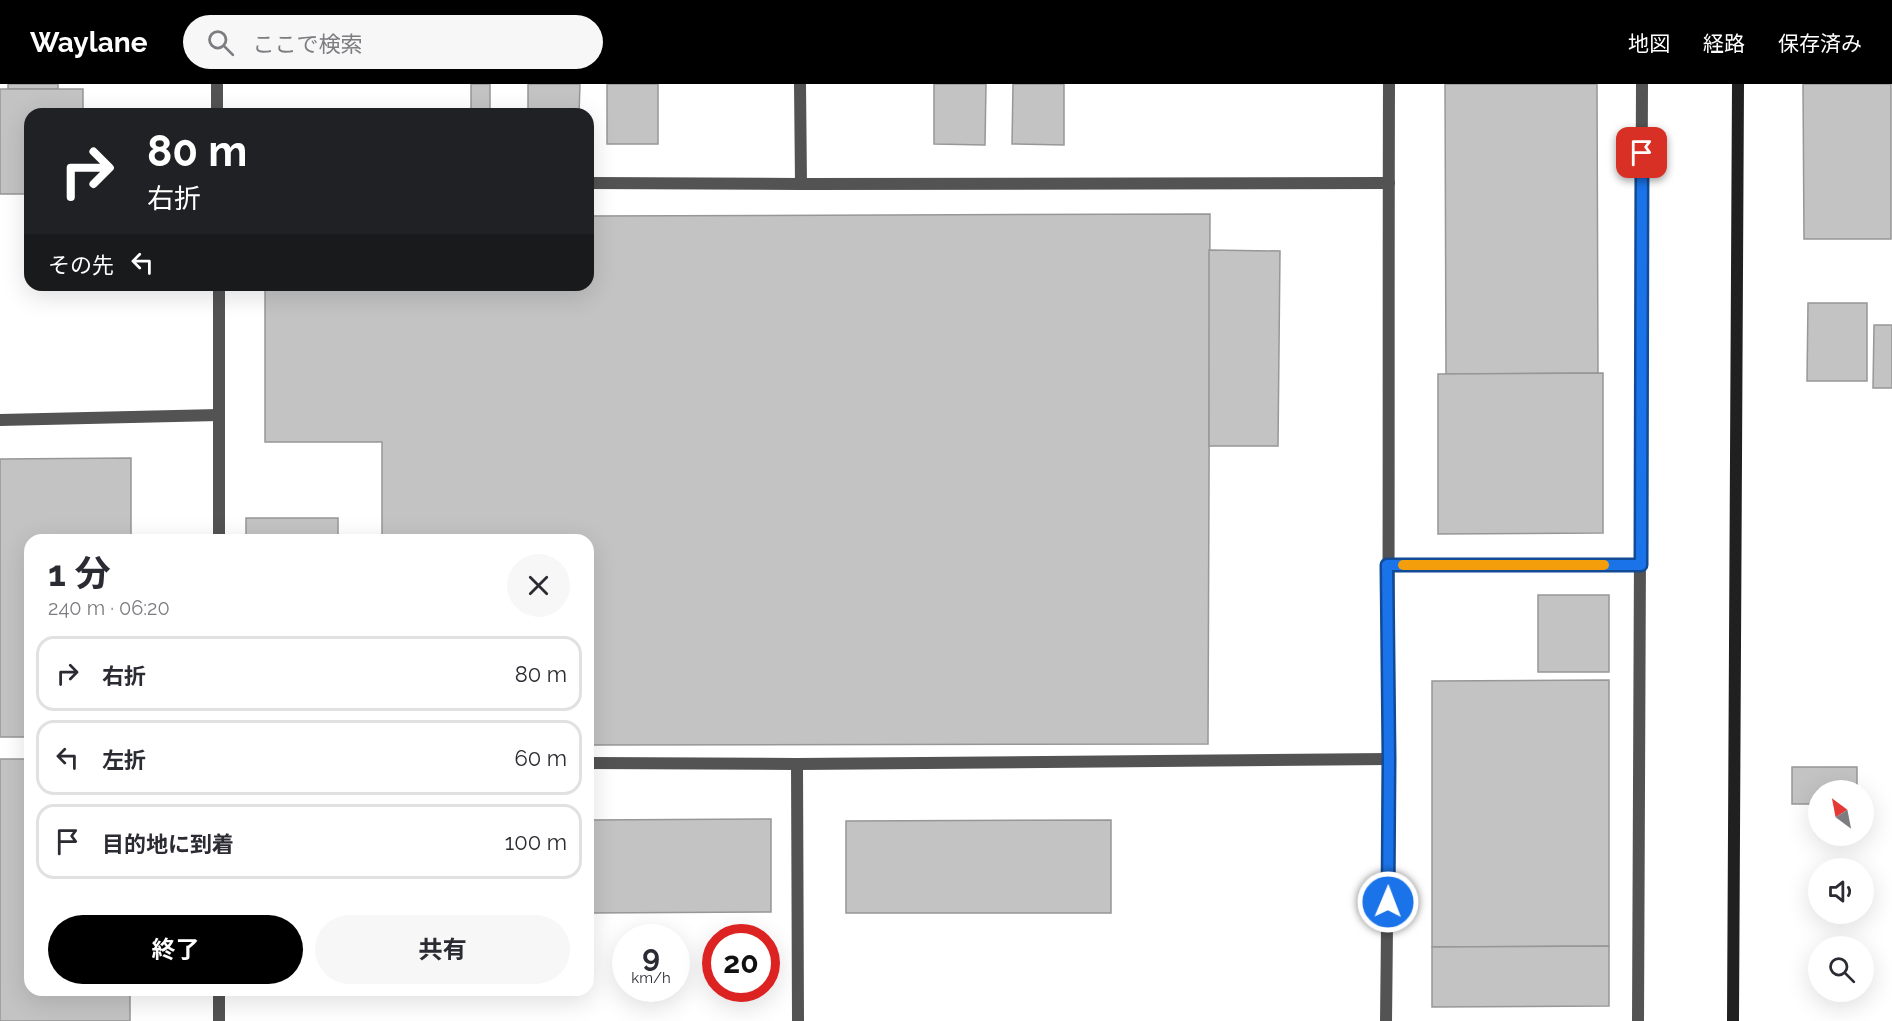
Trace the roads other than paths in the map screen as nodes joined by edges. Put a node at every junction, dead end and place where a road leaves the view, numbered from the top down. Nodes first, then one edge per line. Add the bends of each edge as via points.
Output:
1 (217, 84) edge
2 (800, 84) edge
3 (1389, 84) edge
4 (1642, 84) edge
5 (1738, 84) edge
6 (217, 108) edge
7 (594, 183) edge
8 (1389, 183) junction
9 (801, 184) junction
10 (219, 291) edge
11 (219, 415) junction
12 (0, 420) edge
13 (219, 534) edge
14 (1387, 565) junction
15 (1641, 565) junction
16 (1389, 759) junction
17 (594, 763) edge
18 (797, 764) junction
19 (219, 996) edge
20 (219, 1021) edge
21 (798, 1021) edge
22 (1386, 1021) edge
23 (1638, 1021) edge
24 (1733, 1021) edge

1 - 6 lane
2 - 9 lane
3 - 8 lane
4 - 15 lane
5 - 24 street
7 - 9 lane
8 - 9 lane
8 - 14 lane
10 - 11 lane
11 - 12 lane
11 - 13 lane
14 - 15 lane
14 - 16 lane
15 - 23 lane
16 - 18 lane
16 - 22 lane
17 - 18 lane
18 - 21 lane
19 - 20 lane

